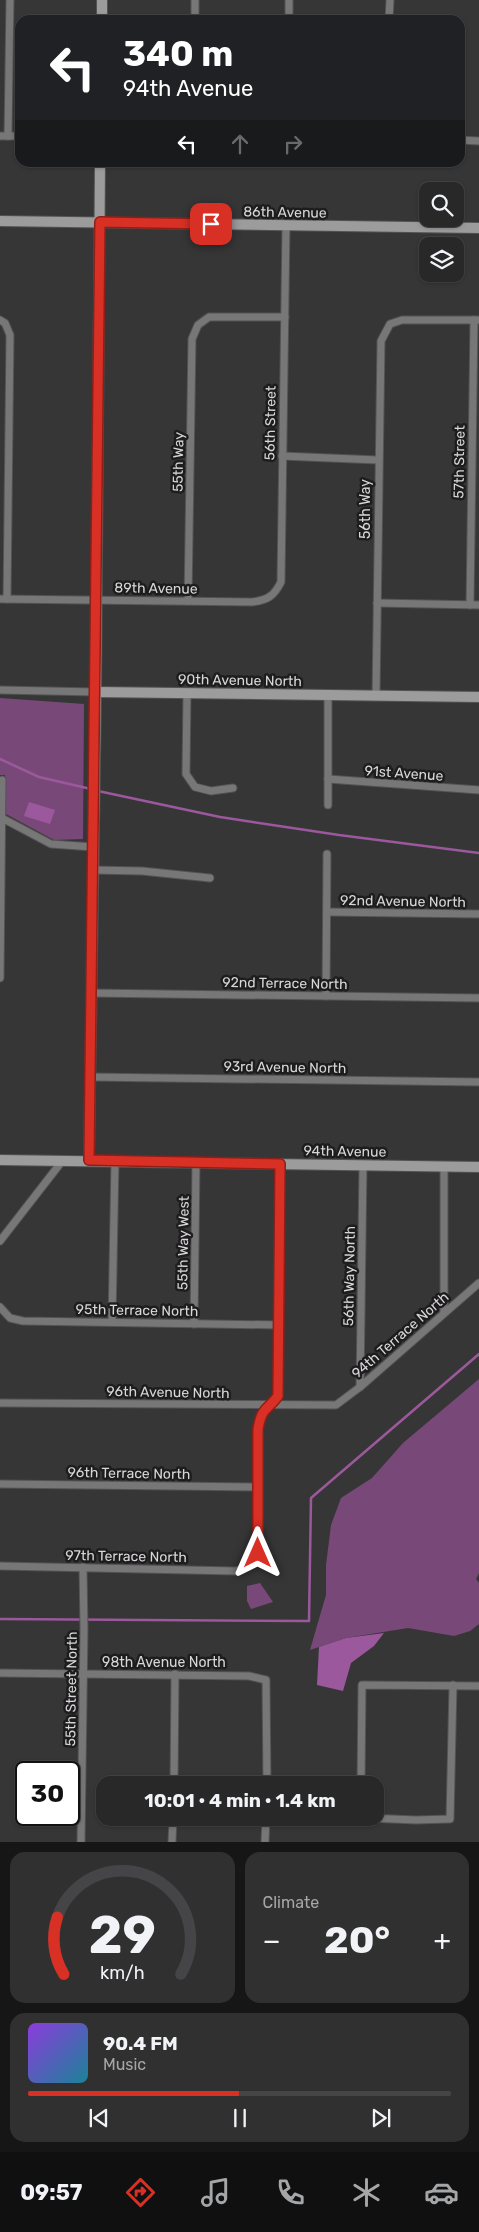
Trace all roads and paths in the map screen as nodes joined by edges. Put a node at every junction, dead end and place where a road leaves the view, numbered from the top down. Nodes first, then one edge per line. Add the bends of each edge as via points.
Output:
1 (10, 0) edge
2 (102, 0) edge
3 (195, 0) edge
4 (289, 0) edge
5 (390, 0) edge
6 (102, 15) edge
7 (195, 15) edge
8 (289, 15) edge
9 (389, 15) edge
10 (479, 133) edge
11 (0, 136) edge
12 (8, 136) junction
13 (15, 136) edge
14 (465, 140) edge
15 (479, 141) edge
16 (100, 167) edge
17 (0, 221) edge
18 (100, 222) junction
19 (286, 226) junction
20 (479, 228) edge
21 (285, 317) junction
22 (476, 320) edge
23 (2, 321) edge
24 (282, 456) junction
25 (378, 460) junction
26 (4, 599) edge
27 (96, 600) junction
28 (188, 601) junction
29 (252, 602) joint
30 (377, 604) junction
31 (470, 605) junction
32 (479, 605) edge
33 (0, 690) edge
34 (96, 692) junction
35 (187, 693) junction
36 (328, 695) junction
37 (376, 696) junction
38 (479, 697) edge
39 (328, 779) junction
40 (2, 780) dead end
41 (233, 788) dead end
42 (479, 790) edge
43 (328, 805) dead end
44 (1, 817) edge
45 (94, 847) junction
46 (327, 854) dead end
47 (93, 870) junction
48 (210, 878) dead end
49 (327, 912) junction
50 (479, 914) edge
51 (0, 978) edge
52 (92, 993) junction
53 (326, 996) junction
54 (479, 998) edge
55 (90, 1076) junction
56 (479, 1082) edge
57 (0, 1160) edge
58 (63, 1160) junction
59 (89, 1160) junction
60 (115, 1161) junction
61 (196, 1162) junction
62 (280, 1164) junction
63 (363, 1165) junction
64 (444, 1166) junction
65 (479, 1167) edge
66 (0, 1241) edge
67 (479, 1282) edge
68 (0, 1307) edge
69 (444, 1313) junction
70 (112, 1322) junction
71 (194, 1324) junction
72 (279, 1325) junction
73 (360, 1387) junction
74 (0, 1403) edge
75 (336, 1405) joint
76 (266, 1406) junction
77 (0, 1484) edge
78 (258, 1487) junction
79 (0, 1566) edge
80 (83, 1567) junction
81 (0, 1673) edge
82 (83, 1674) junction
83 (175, 1674) junction
84 (453, 1685) junction
85 (479, 1686) edge
86 (174, 1776) edge
87 (267, 1776) edge
88 (361, 1776) edge
89 (384, 1819) edge
90 (173, 1826) edge
91 (266, 1826) edge
92 (81, 1842) edge
93 (172, 1842) edge
94 (265, 1842) edge

1 - 12 street
2 - 6 street
3 - 7 street
4 - 8 street
5 - 9 street
10 - 15 street
11 - 12 street
12 - 13 street
14 - 15 street
16 - 18 street
17 - 18 street, 86th Avenue
18 - 19 street, 86th Avenue
18 - 27 street
19 - 20 street, 86th Avenue
19 - 21 street, 56th Street
21 - 24 street, 56th Street
21 - 28 street, 55th Way via 209,317 198,324 192,339
22 - 25 street, 56th Way via 402,320 390,324 381,341
22 - 31 street, 57th Street
23 - 26 street via 10,335
24 - 25 street
24 - 29 street, 56th Street via 281,582 276,594
25 - 30 street, 56th Way
26 - 27 street, 89th Avenue
27 - 28 street, 89th Avenue
27 - 34 street
28 - 29 street, 89th Avenue
30 - 31 street
30 - 37 street, 56th Way
31 - 32 street
33 - 34 street, 90th Avenue North
34 - 35 street, 90th Avenue North
34 - 45 street
35 - 36 street, 90th Avenue North
35 - 41 street via 186,774 196,787 211,791
36 - 37 street, 90th Avenue North
36 - 39 street
37 - 38 street, 90th Avenue North
39 - 42 street, 91st Avenue
39 - 43 street
40 - 44 street
44 - 45 street via 51,844
44 - 51 street
45 - 47 street
46 - 49 street
47 - 48 street
47 - 52 street
49 - 50 street, 92nd Avenue North
49 - 53 street
52 - 53 street, 92nd Terrace North
52 - 55 street
53 - 54 street, 92nd Terrace North
55 - 56 street, 93rd Avenue North
55 - 59 street
57 - 58 street, 94th Avenue
58 - 59 street, 94th Avenue
58 - 66 street
59 - 60 street, 94th Avenue
60 - 61 street, 94th Avenue
60 - 70 street
61 - 62 street, 94th Avenue
61 - 71 street, 55th Way West
62 - 63 street, 94th Avenue
62 - 72 street
63 - 64 street, 94th Avenue
63 - 73 street, 56th Way North
64 - 65 street, 94th Avenue
64 - 69 street
67 - 69 street, 94th Terrace North
68 - 70 street, 95th Terrace North via 10,1318 24,1321
69 - 73 street, 94th Terrace North
70 - 71 street, 95th Terrace North
71 - 72 street, 95th Terrace North
72 - 76 street via 278,1396
73 - 75 street, 94th Terrace North
74 - 76 street, 96th Avenue North
75 - 76 street, 96th Avenue North
76 - 78 street via 260,1415 258,1429
77 - 78 street, 96th Terrace North
78 - 80 street, 97th Terrace North via 258,1553 251,1565 235,1571
79 - 80 street, 97th Terrace North
80 - 82 street, 55th Street North
81 - 82 street, 98th Avenue North
82 - 83 street, 98th Avenue North
82 - 92 street, 55th Street North
83 - 86 street
83 - 87 street, 98th Avenue North via 249,1676 266,1680
84 - 85 street
84 - 88 street via 362,1684
84 - 89 street via 450,1819
90 - 93 street
91 - 94 street

